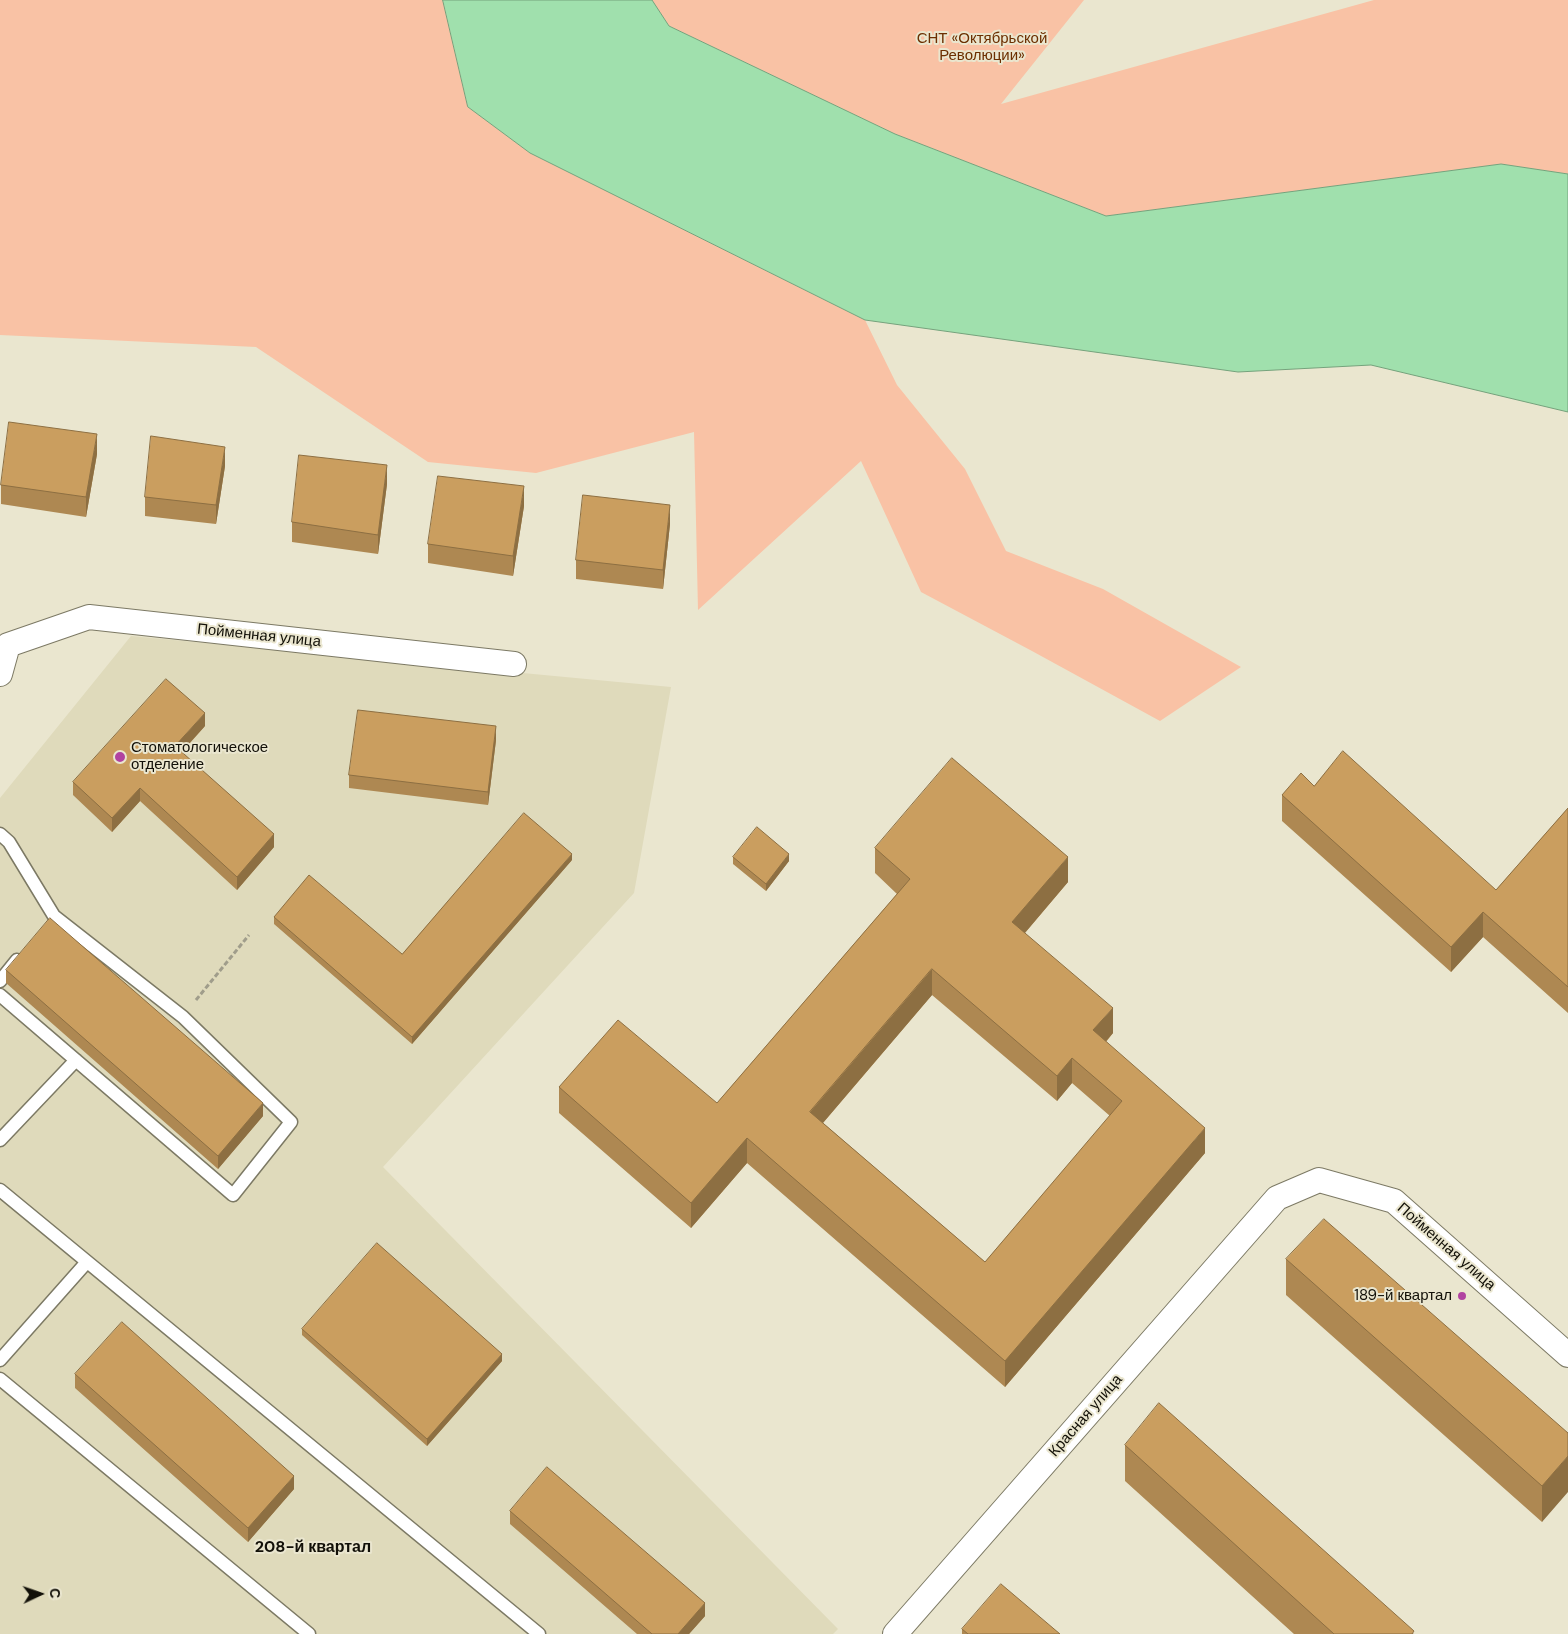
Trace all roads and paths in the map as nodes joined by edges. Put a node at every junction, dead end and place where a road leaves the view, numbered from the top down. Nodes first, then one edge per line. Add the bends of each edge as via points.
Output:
1 (4, 642) edge
2 (514, 664) dead end
3 (0, 674) edge
4 (0, 834) edge
5 (250, 935) dead end
6 (24, 952) edge
7 (0, 981) edge
8 (0, 995) edge
9 (183, 1017) junction
10 (76, 1060) junction
11 (0, 1140) edge
12 (0, 1190) edge
13 (1277, 1198) joint
14 (86, 1262) junction
15 (1568, 1355) edge
16 (0, 1360) edge
17 (0, 1379) edge
18 (309, 1634) edge
19 (539, 1634) edge
20 (895, 1634) edge

1 - 2 street, Пойменная улица via 89,617
1 - 3 street
4 - 9 lane via 9,842 51,919
5 - 9 path
6 - 7 lane
8 - 10 lane
9 - 10 lane via 291,1122 233,1194
10 - 11 lane
12 - 14 lane
13 - 15 street, Пойменная улица via 1319,1180 1394,1201
13 - 20 street, Красная улица
14 - 16 lane
14 - 19 lane
17 - 18 lane

